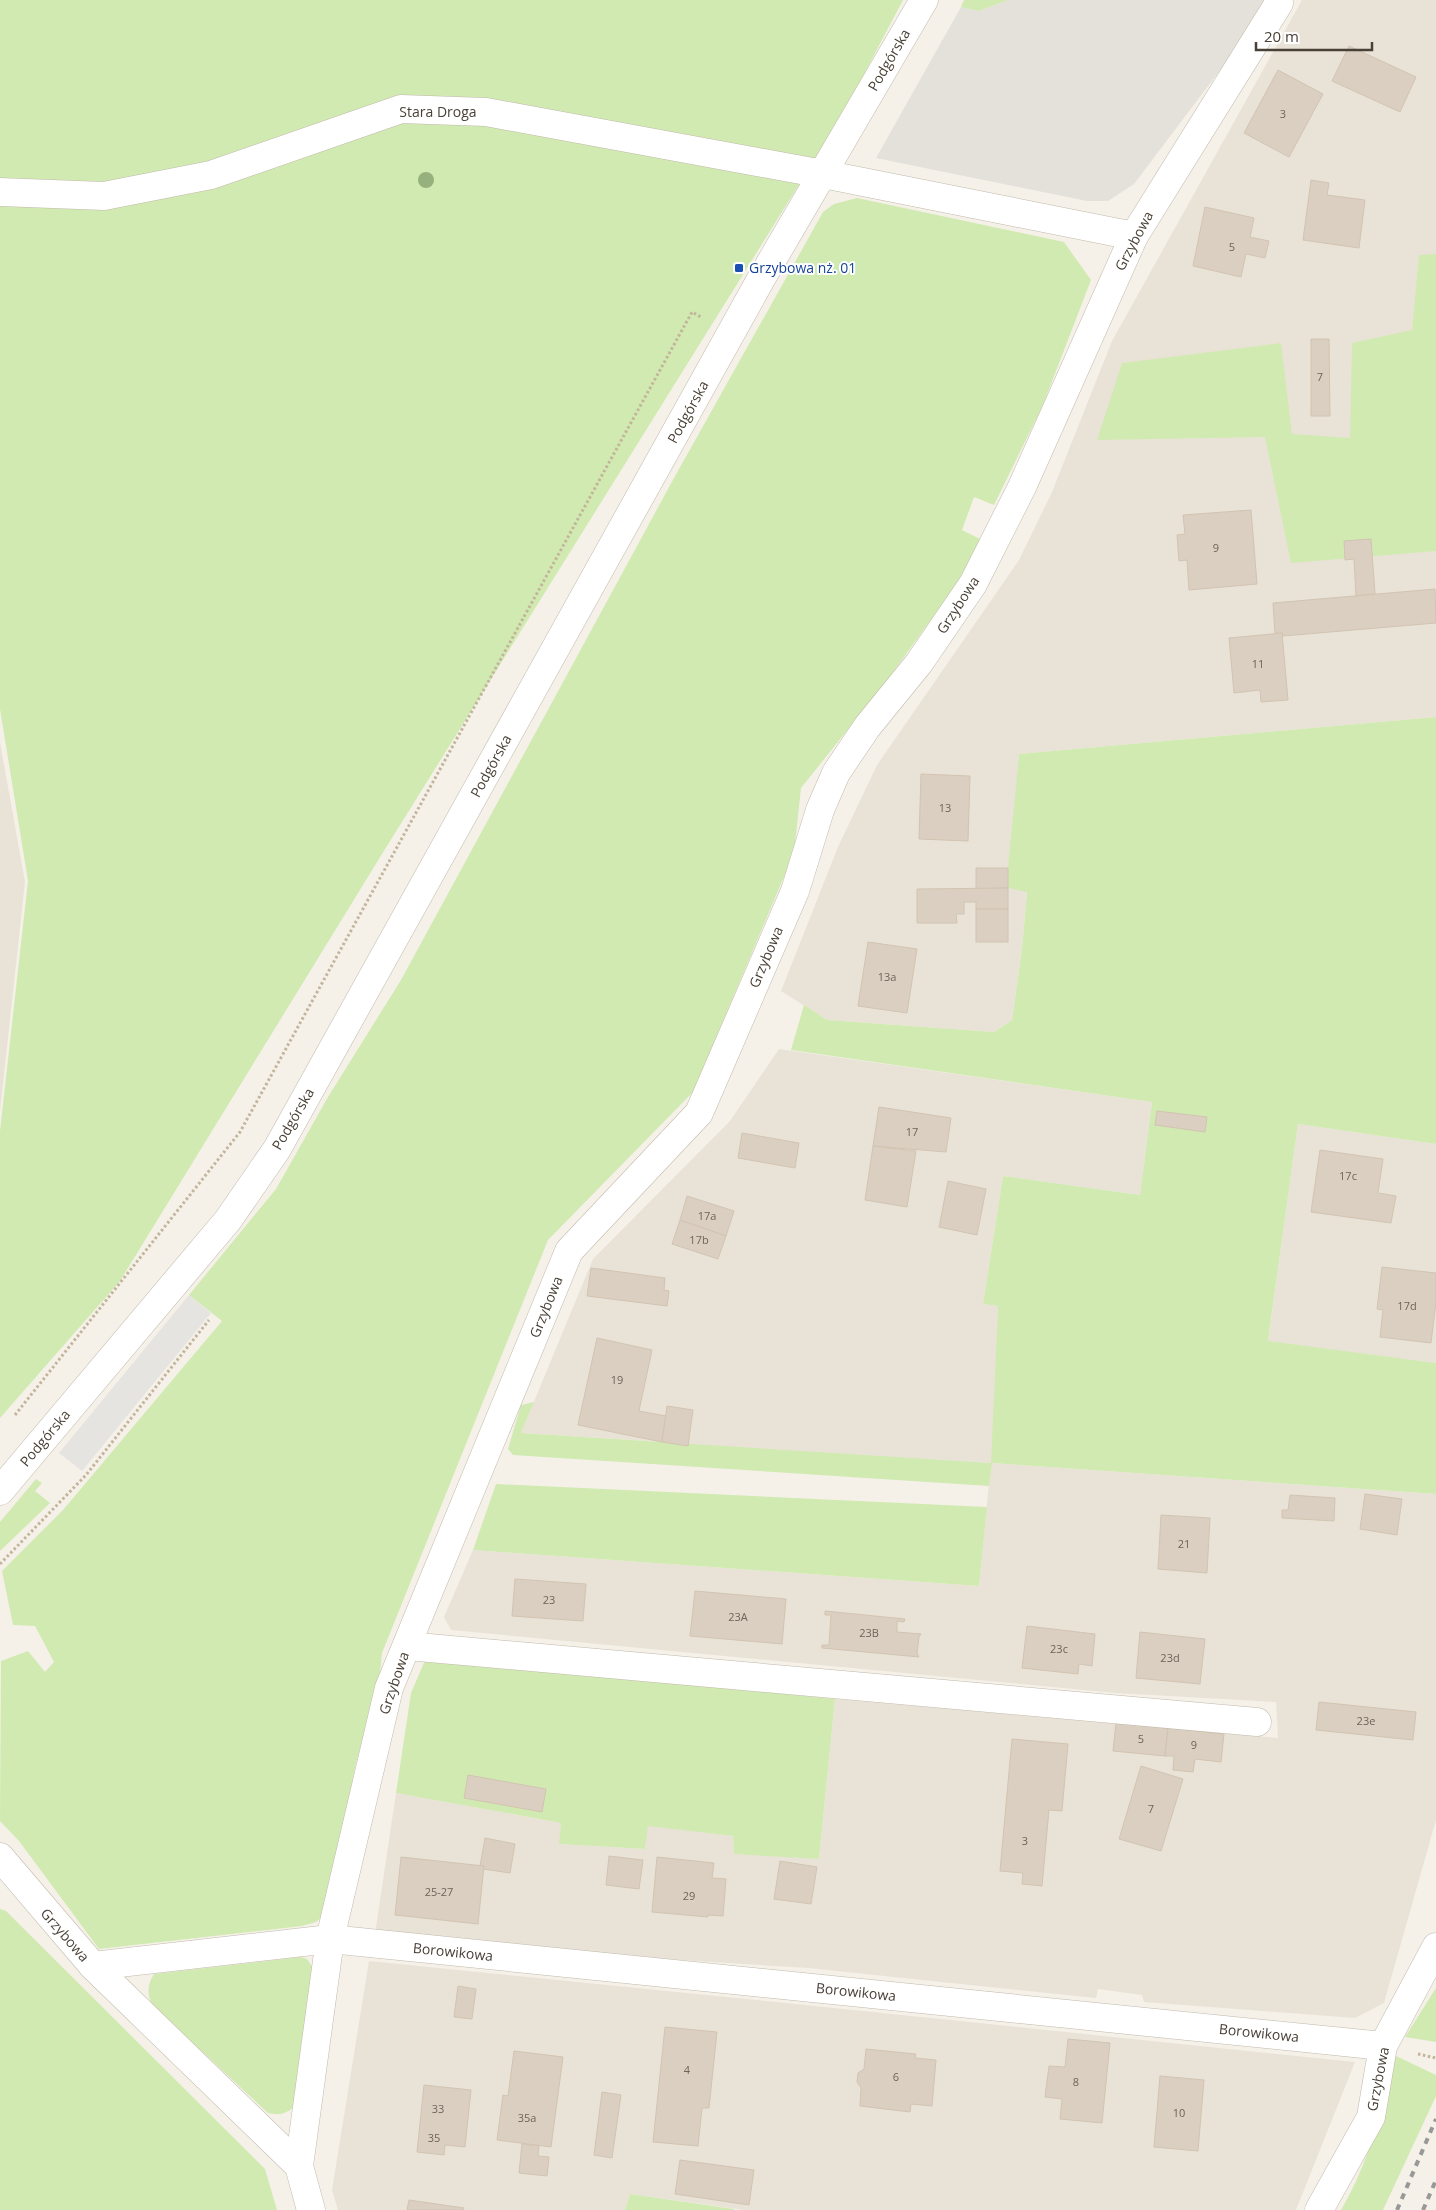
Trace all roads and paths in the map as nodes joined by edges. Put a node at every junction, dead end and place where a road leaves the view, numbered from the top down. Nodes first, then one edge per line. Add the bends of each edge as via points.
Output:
1 (924, 0) edge
2 (1279, 3) dead end
3 (823, 174) junction
4 (0, 192) edge
5 (1134, 236) junction
6 (209, 1320) dead end
7 (0, 1491) edge
8 (0, 1564) edge
9 (406, 1646) junction
10 (1257, 1722) dead end
11 (0, 1857) edge
12 (330, 1939) junction
13 (1436, 1947) edge
14 (93, 1966) junction
15 (1383, 2046) junction
16 (299, 2166) junction
17 (311, 2210) edge
18 (1319, 2210) edge

1 - 3 street, Podgórska
2 - 5 street, Grzybowa
3 - 4 street, Stara Droga via 486,112 401,109 211,175 104,196
3 - 5 street, Stara Droga
3 - 7 street, Podgórska via 761,279 277,1149 228,1220
5 - 9 street, Grzybowa via 1022,486 973,584 919,663 867,726 836,773 820,810 795,891 699,1113 569,1252
6 - 8 path via 86,1475
9 - 10 street
9 - 12 street, Grzybowa via 389,1688
11 - 14 street, Grzybowa
12 - 14 street, Grzybowa
12 - 15 street, Borowikowa
12 - 16 street, Grzybowa
13 - 15 street, Grzybowa
14 - 16 street
15 - 18 street, Grzybowa via 1371,2117
16 - 17 street, Grzybowa

